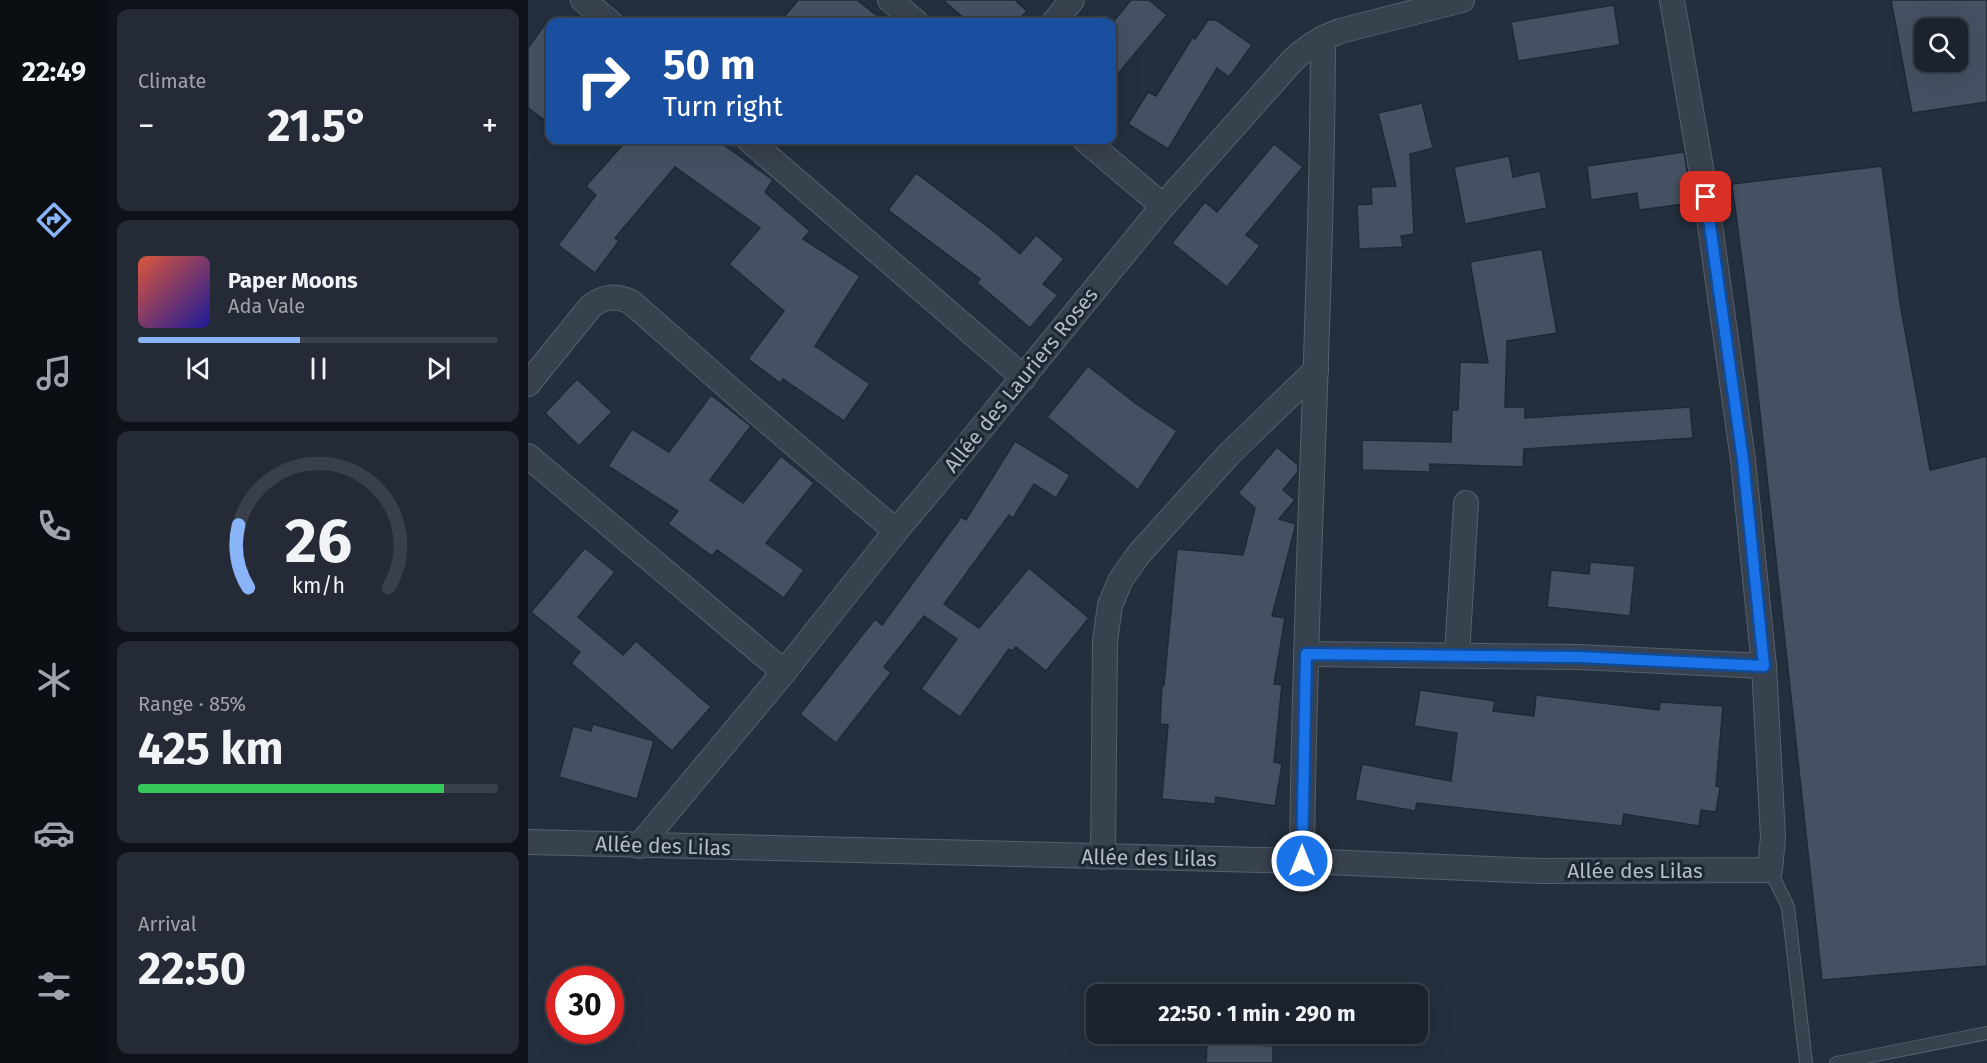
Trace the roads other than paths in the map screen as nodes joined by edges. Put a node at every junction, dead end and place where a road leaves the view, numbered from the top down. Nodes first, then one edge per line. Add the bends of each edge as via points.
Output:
1 (583, 0) edge
2 (890, 0) edge
3 (1072, 0) edge
4 (1462, 0) edge
5 (1672, 0) edge
6 (605, 18) edge
7 (911, 18) edge
8 (1057, 18) edge
9 (1323, 38) junction
10 (754, 144) edge
11 (1090, 144) edge
12 (1162, 206) junction
13 (1316, 370) junction
14 (1024, 378) junction
15 (528, 384) edge
16 (528, 456) edge
17 (1466, 503) dead end
18 (896, 531) junction
19 (1306, 654) junction
20 (1457, 655) junction
21 (1764, 666) junction
22 (784, 672) junction
23 (528, 842) edge
24 (639, 846) junction
25 (1103, 857) junction
26 (1302, 861) junction
27 (1770, 870) junction
28 (1987, 1033) edge
29 (1806, 1063) edge
30 (1836, 1063) edge

1 - 6 street
2 - 7 street
3 - 8 street
4 - 9 street, Allée des Lauriers Roses
5 - 21 street via 1706,197 1743,460
9 - 12 street, Allée des Lauriers Roses via 1292,61
9 - 13 street
10 - 14 street
11 - 12 street
12 - 14 street, Allée des Lauriers Roses
13 - 19 street
13 - 25 street via 1230,453 1121,579 1110,605 1105,641
14 - 18 street, Allée des Lauriers Roses
15 - 18 street via 591,306 611,297 624,298
16 - 22 street
17 - 20 street
18 - 22 street, Allée des Lauriers Roses
19 - 20 street
19 - 26 street
20 - 21 street
21 - 27 street via 1773,837
22 - 24 street, Allée des Lauriers Roses
23 - 24 street, Allée des Lilas
24 - 25 street, Allée des Lilas
25 - 26 street, Allée des Lilas
26 - 27 street, Allée des Lilas via 1540,871
27 - 29 lane via 1788,907
28 - 30 lane

